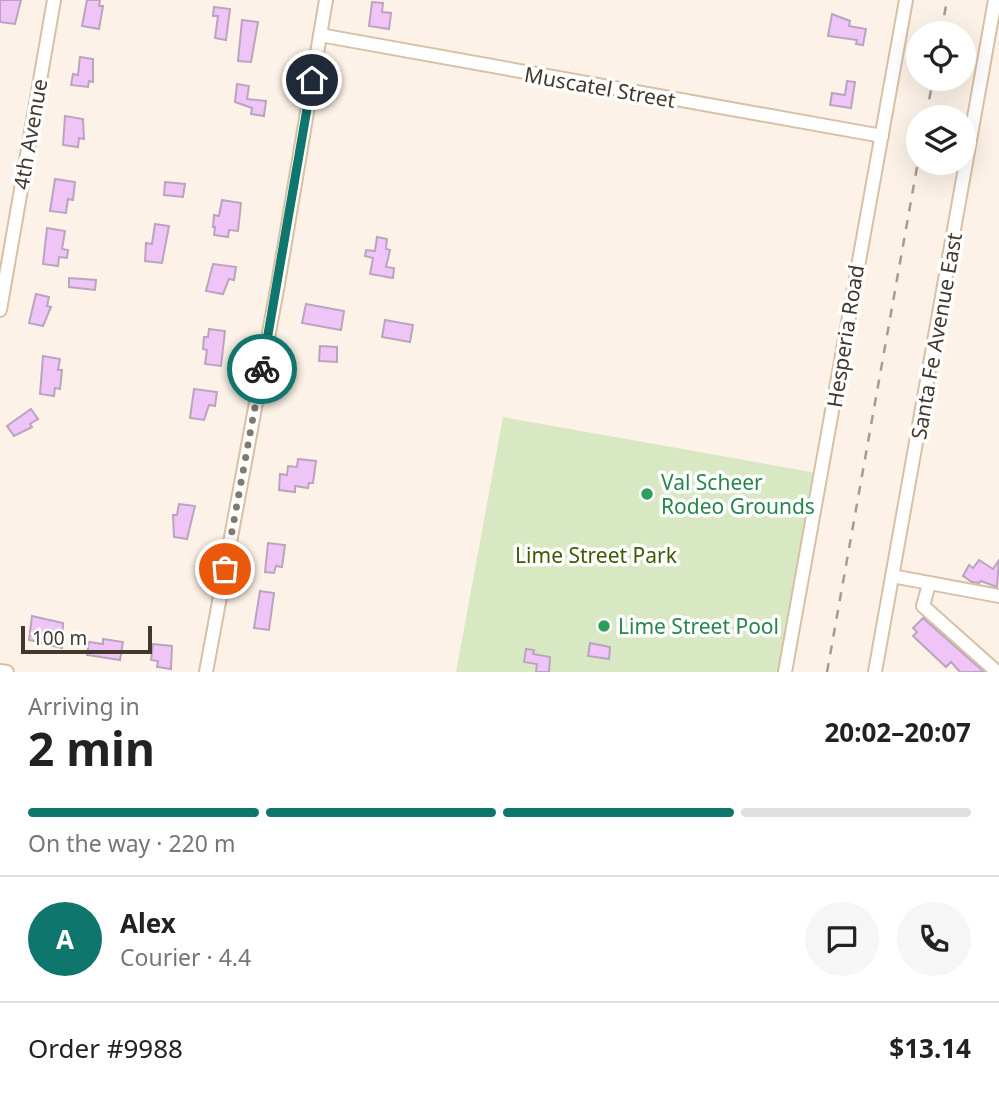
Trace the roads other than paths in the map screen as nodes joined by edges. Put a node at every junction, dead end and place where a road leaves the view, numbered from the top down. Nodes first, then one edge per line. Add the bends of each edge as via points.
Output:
1 (54, 0) edge
2 (326, 0) edge
3 (906, 0) edge
4 (995, 0) edge
5 (320, 36) junction
6 (882, 136) junction
7 (0, 310) edge
8 (892, 576) junction
9 (929, 584) junction
10 (999, 596) edge
11 (0, 671) edge
12 (7, 672) edge
13 (206, 672) edge
14 (785, 672) edge
15 (875, 672) edge
16 (997, 672) edge

1 - 7 street, 4th Avenue
2 - 5 street
3 - 6 street, Hesperia Road
4 - 8 street, Santa Fe Avenue East
5 - 6 street, Muscatel Street
5 - 13 street
6 - 14 street, Hesperia Road
8 - 9 street
8 - 15 street, Santa Fe Avenue East
9 - 10 street
9 - 16 street via 923,606
11 - 12 street

